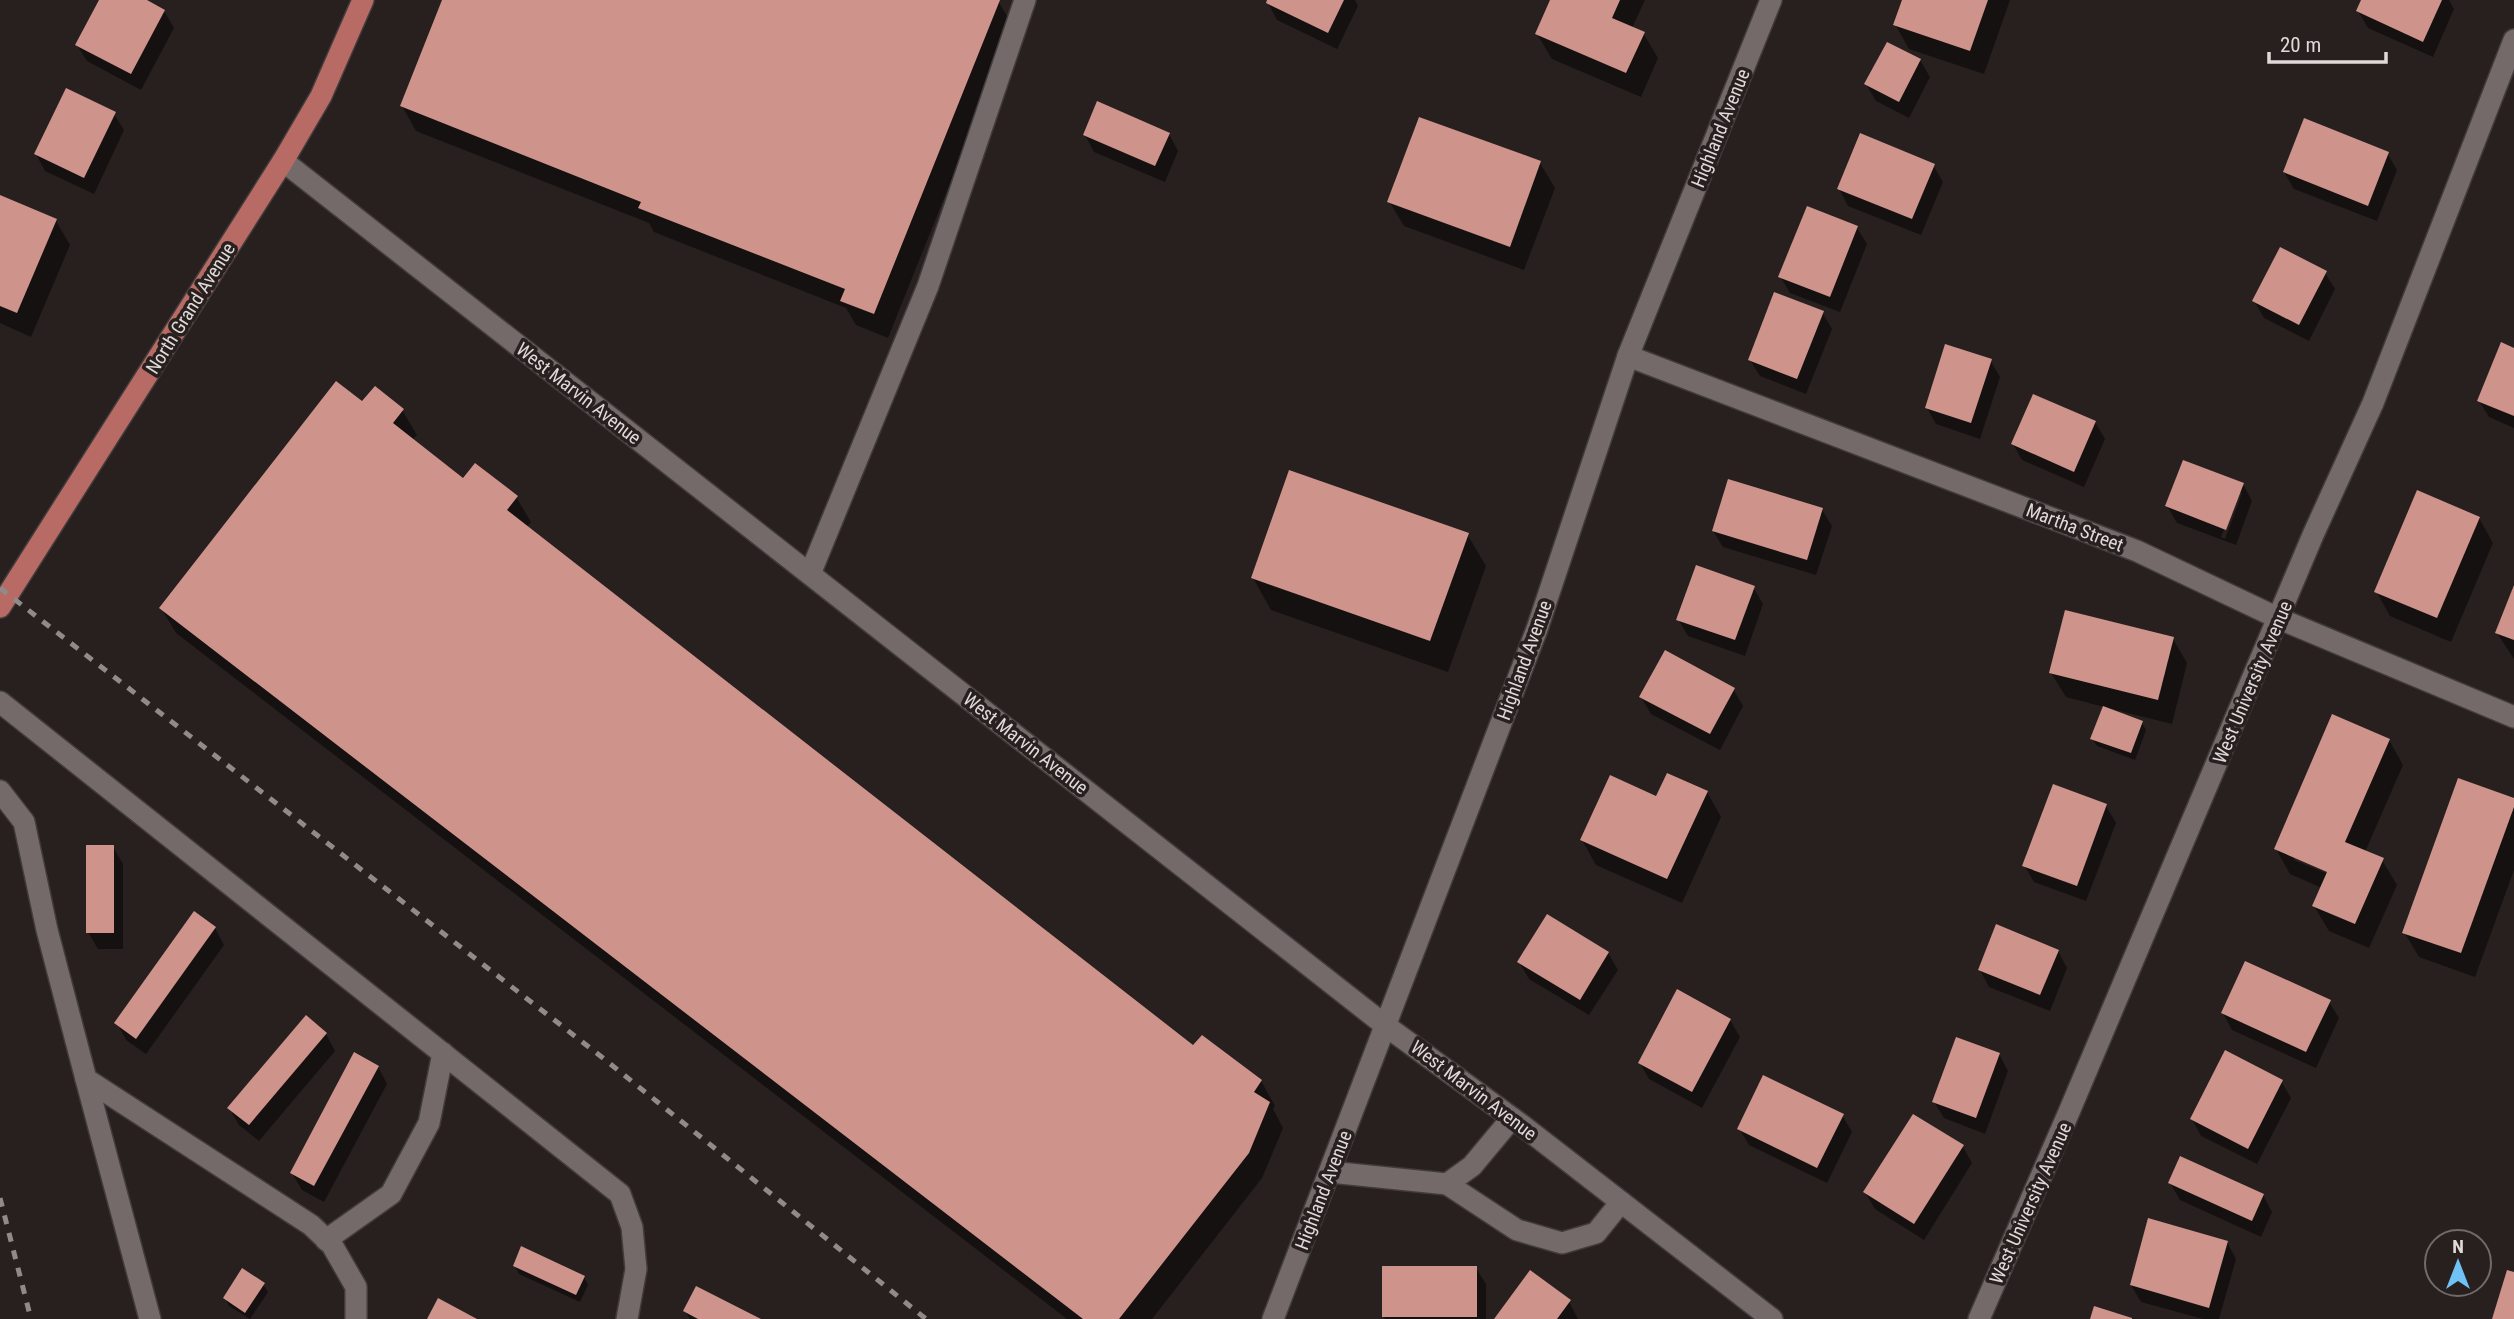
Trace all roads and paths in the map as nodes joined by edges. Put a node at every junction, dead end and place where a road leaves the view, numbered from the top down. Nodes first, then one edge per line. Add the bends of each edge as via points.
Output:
1 (363, 0) edge
2 (1025, 0) edge
3 (1771, 0) edge
4 (2514, 40) edge
5 (284, 161) junction
6 (1628, 356) junction
7 (810, 574) junction
8 (0, 607) edge
9 (2280, 619) junction
10 (0, 702) edge
11 (2514, 717) edge
12 (0, 791) edge
13 (1386, 1026) junction
14 (443, 1053) junction
15 (86, 1079) junction
16 (1512, 1118) junction
17 (1330, 1172) junction
18 (1447, 1184) junction
19 (1621, 1202) junction
20 (326, 1240) junction
21 (150, 1319) edge
22 (356, 1319) edge
23 (627, 1319) edge
24 (1273, 1319) edge
25 (1772, 1319) edge
26 (1979, 1319) edge

1 - 5 main road, North Grand Avenue via 321,96
2 - 7 street via 929,286
3 - 6 street, Highland Avenue
4 - 9 street, West University Avenue via 2372,403
5 - 7 street, West Marvin Avenue
5 - 8 main road, North Grand Avenue
6 - 9 street, Martha Street via 2137,551
6 - 13 street, Highland Avenue via 1537,629
7 - 13 street, West Marvin Avenue
9 - 11 street, Martha Street
9 - 26 street, West University Avenue
10 - 14 street
12 - 15 street via 24,822
13 - 16 street, West Marvin Avenue
13 - 17 street, Highland Avenue
14 - 20 street via 429,1123 391,1194
14 - 23 street via 620,1194 632,1227 636,1269
15 - 20 street via 310,1225
15 - 21 street
16 - 18 street via 1472,1166
16 - 19 street, West Marvin Avenue
17 - 18 street
17 - 24 street, Highland Avenue
18 - 19 street via 1517,1230 1562,1243 1596,1233
19 - 25 street, West Marvin Avenue
20 - 22 street via 356,1287

